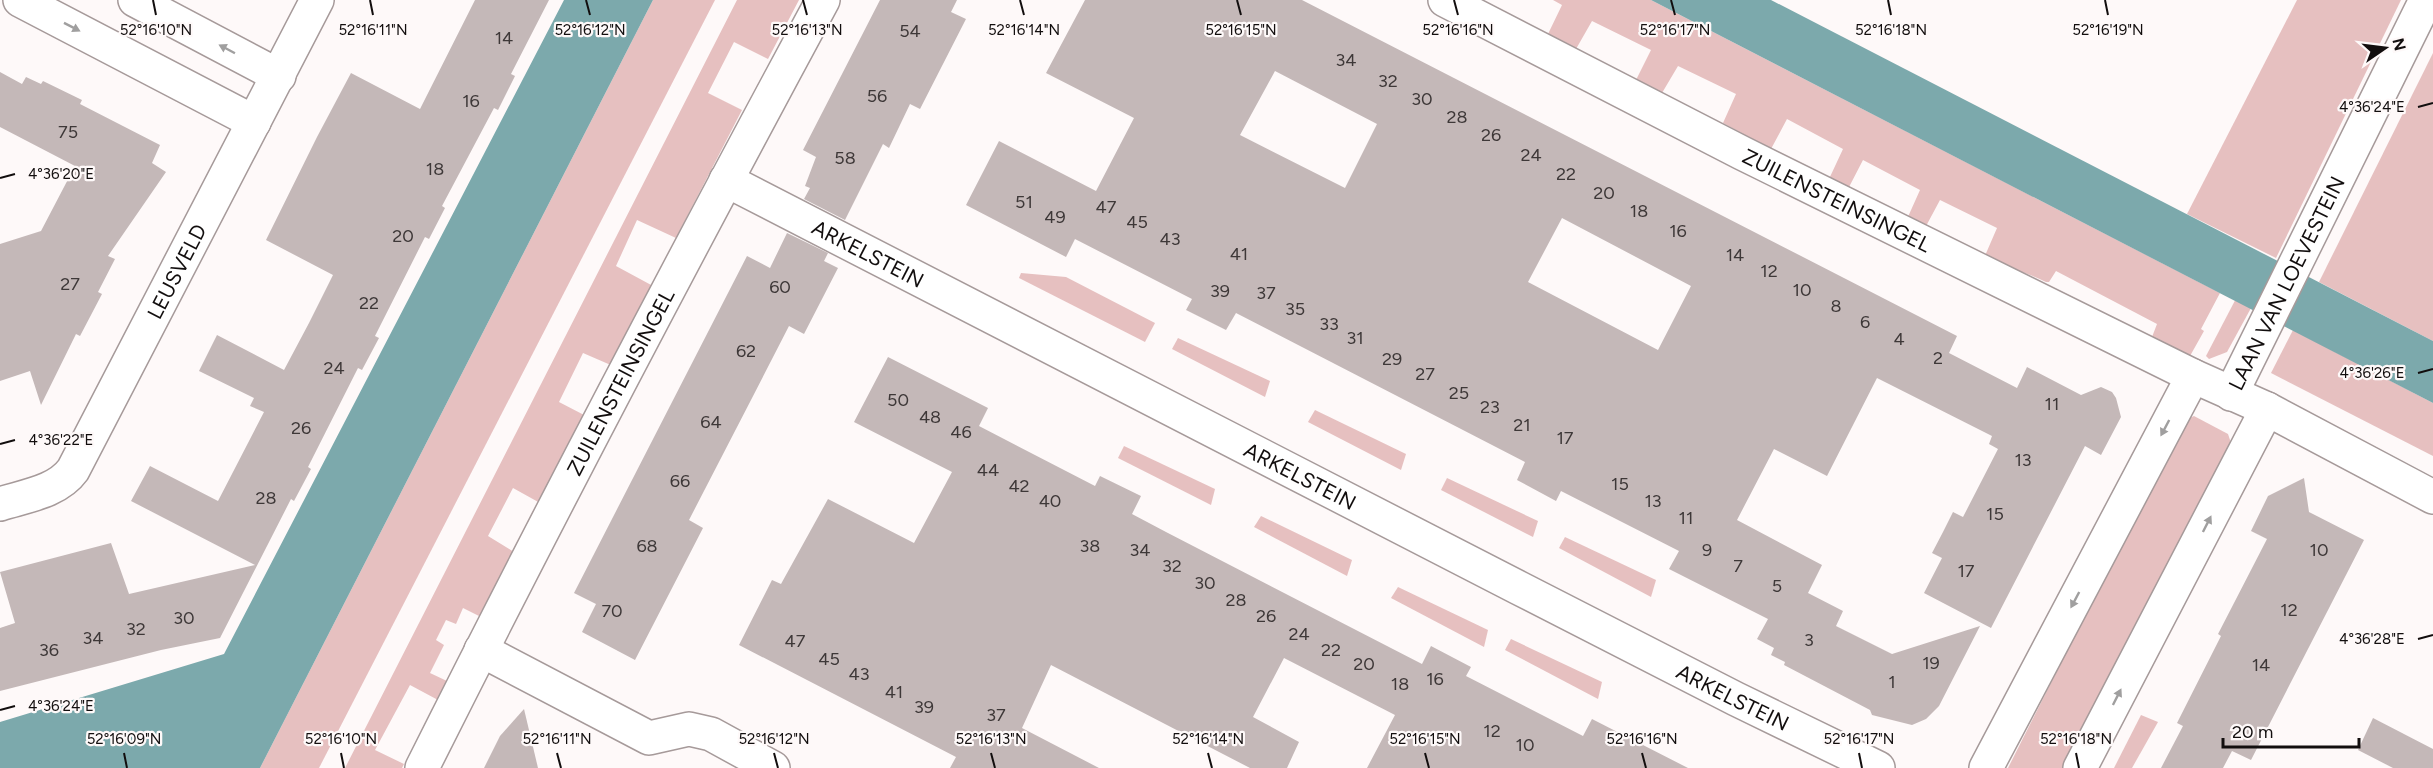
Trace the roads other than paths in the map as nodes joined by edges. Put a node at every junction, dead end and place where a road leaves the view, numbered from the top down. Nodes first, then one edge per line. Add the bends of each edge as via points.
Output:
1 (20, 0) edge
2 (135, 0) edge
3 (317, 0) edge
4 (823, 0) edge
5 (1445, 0) edge
6 (2426, 0) edge
7 (279, 76) junction
8 (254, 122) junction
9 (726, 180) junction
10 (2193, 376) junction
11 (2231, 394) junction
12 (2266, 409) junction
13 (2433, 497) edge
14 (0, 504) edge
15 (481, 650) junction
16 (422, 768) edge
17 (773, 768) edge
18 (1878, 768) edge
19 (1986, 768) edge
20 (2080, 768) edge

1 -> 8 street
7 -> 2 street
3 - 7 street, LEUSVELD
4 - 9 street, ZUILENSTEINSINGEL
5 - 10 street, ZUILENSTEINSINGEL via 1742,153
6 - 11 street, LAAN VAN LOEVESTEIN
7 - 8 street, LEUSVELD
8 - 14 street, LEUSVELD via 74,470 51,488
9 - 15 street, ZUILENSTEINSINGEL
9 - 18 street, ARKELSTEIN via 1467,562
10 - 11 street, ZUILENSTEINSINGEL
10 -> 19 street
11 - 12 street, LAAN VAN LOEVESTEIN
12 - 13 street
20 -> 12 street, LAAN VAN LOEVESTEIN
15 - 16 street, ZUILENSTEINSINGEL
15 - 17 street via 649,738 689,729 711,734

